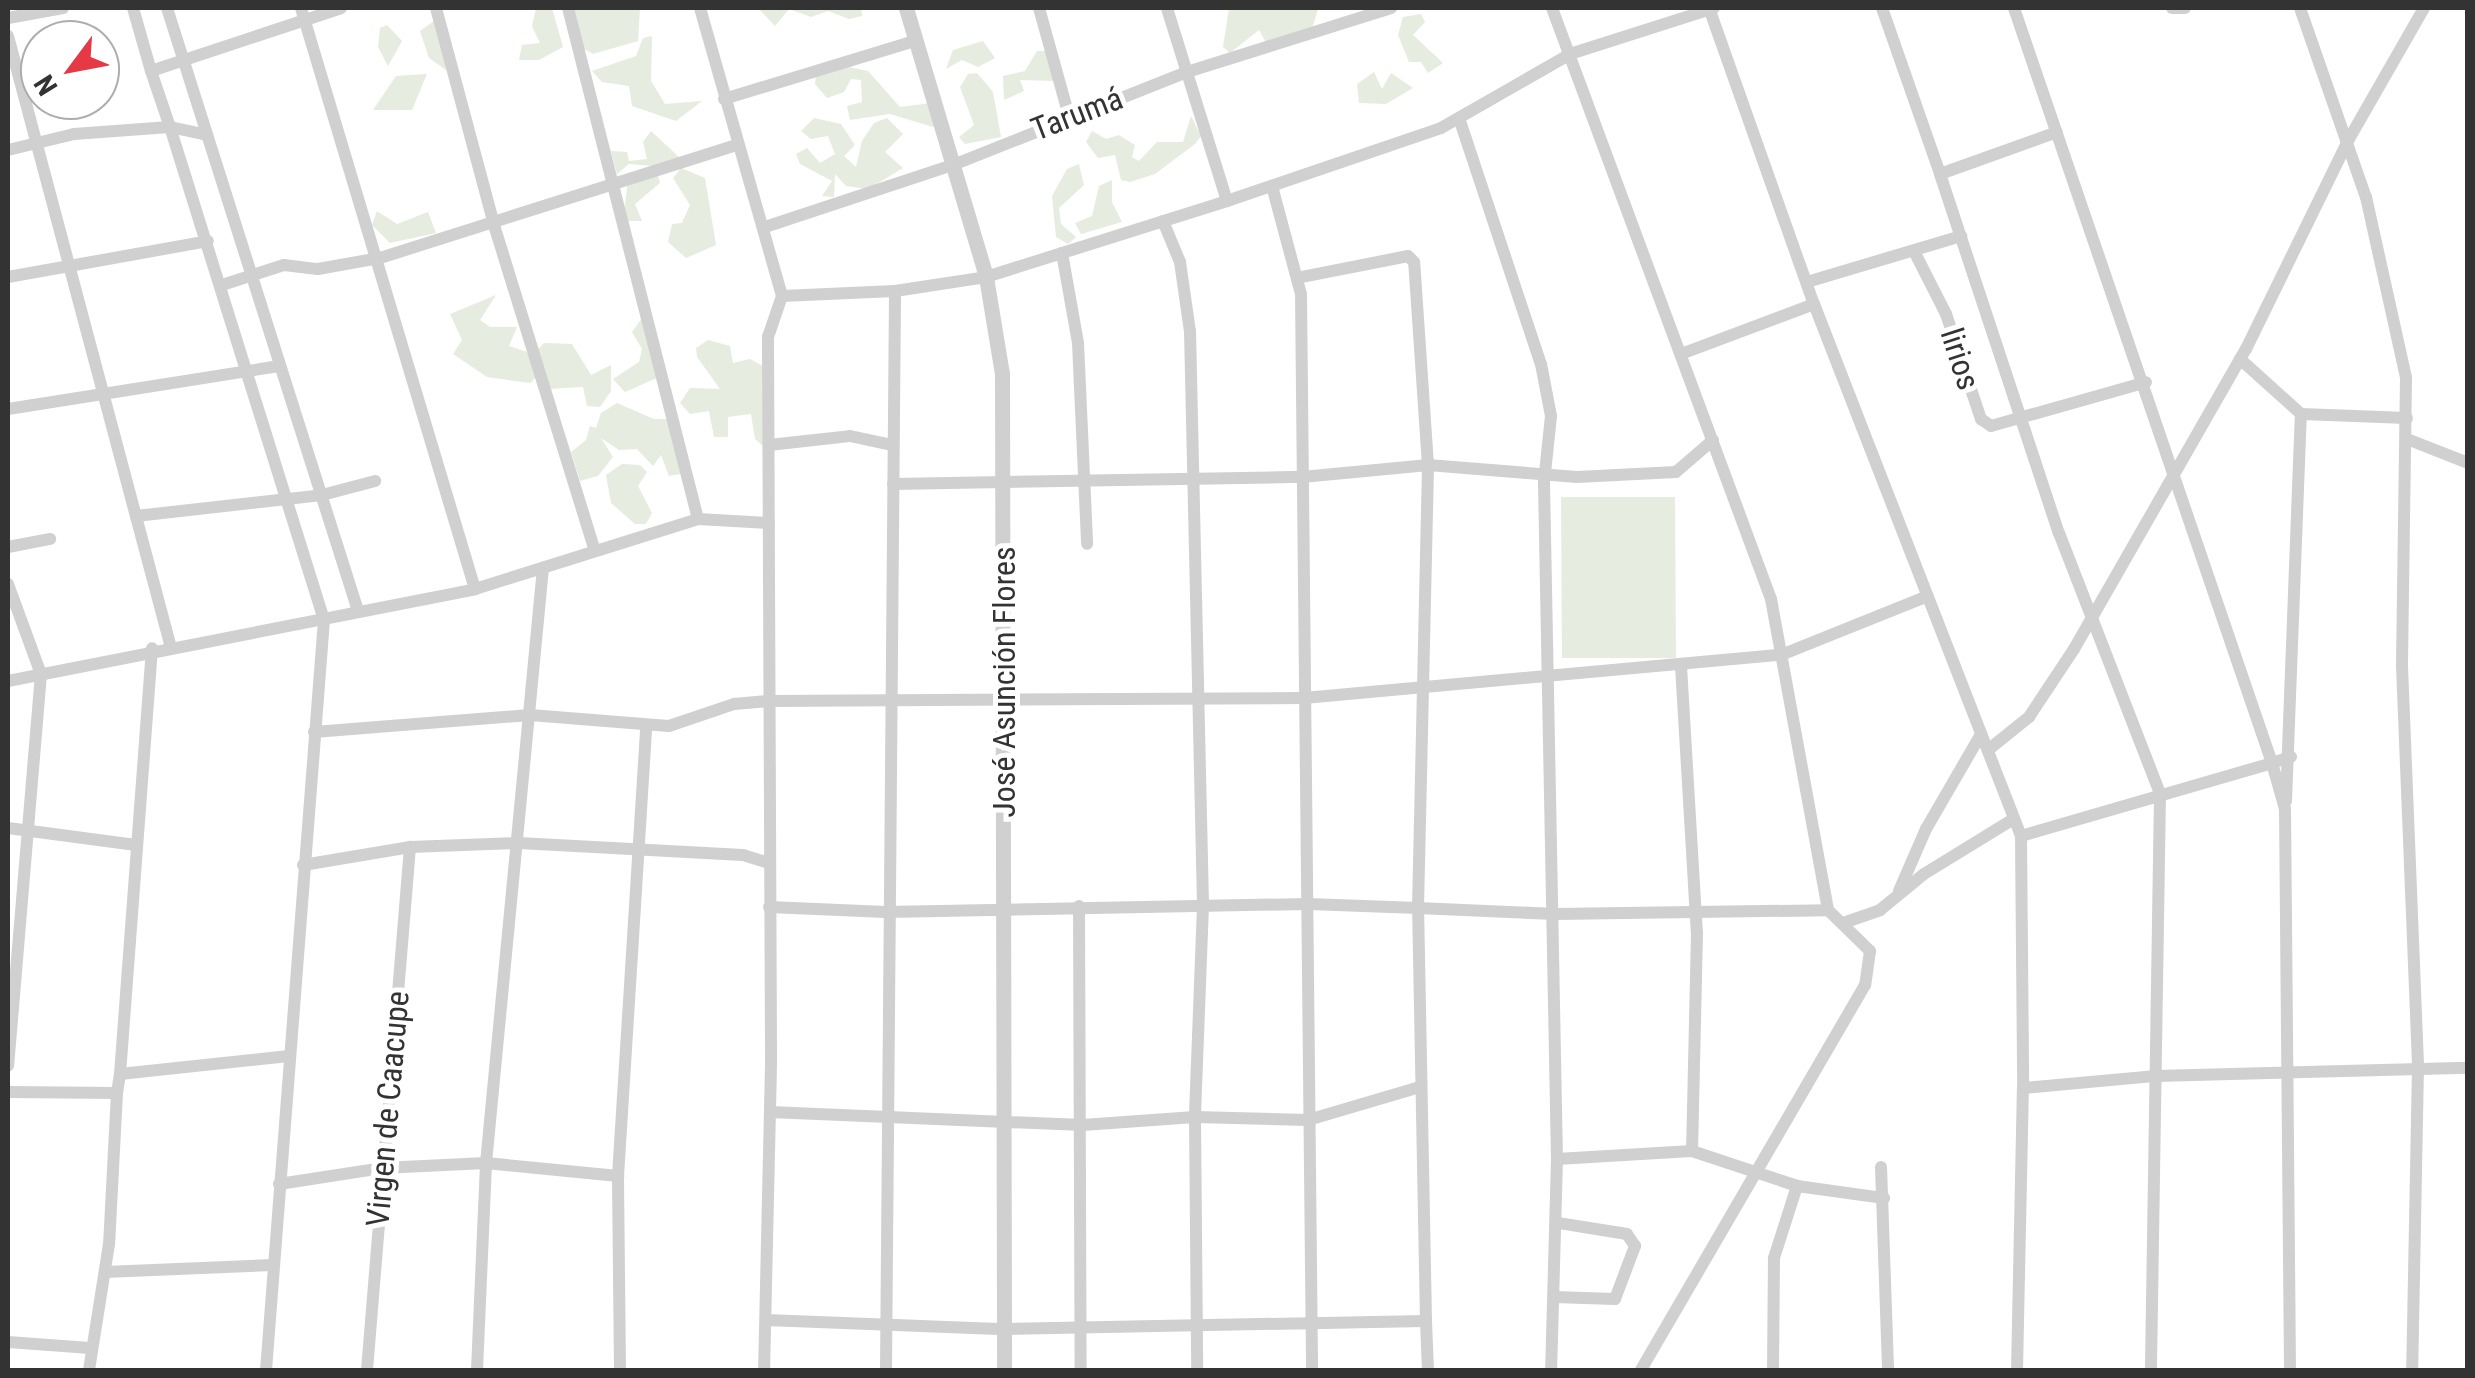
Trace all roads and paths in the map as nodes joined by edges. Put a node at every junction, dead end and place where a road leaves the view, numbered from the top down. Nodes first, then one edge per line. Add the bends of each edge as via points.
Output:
1 (64, 8) edge
2 (132, 8) edge
3 (167, 8) edge
4 (340, 8) edge
5 (436, 8) edge
6 (568, 8) edge
7 (700, 8) edge
8 (906, 8) edge
9 (1040, 8) edge
10 (1167, 8) edge
11 (1390, 8) edge
12 (1552, 8) edge
13 (1710, 8) edge
14 (1882, 8) edge
15 (2014, 8) edge
16 (2172, 8) edge
17 (2185, 8) edge
18 (2300, 8) edge
19 (2424, 8) edge
20 (303, 13) edge
21 (8, 18) edge
22 (8, 36) edge
23 (916, 40) junction
24 (1570, 54) junction
25 (185, 60) junction
26 (151, 71) junction
27 (1186, 72) junction
28 (724, 99) junction
29 (1069, 116) junction
30 (1459, 118) junction
31 (170, 127) junction
32 (2057, 132) junction
33 (207, 136) junction
34 (2349, 139) junction
35 (37, 142) junction
36 (736, 144) junction
37 (8, 150) edge
38 (952, 165) junction
39 (1940, 174) junction
40 (617, 181) junction
41 (1272, 186) junction
42 (1227, 201) junction
43 (1164, 221) junction
44 (494, 225) junction
45 (765, 227) junction
46 (1961, 236) junction
47 (208, 241) junction
48 (1914, 250) junction
49 (1062, 253) junction
50 (380, 258) junction
51 (70, 266) junction
52 (256, 274) junction
53 (986, 276) junction
54 (8, 278) edge
55 (1297, 278) junction
56 (1807, 282) junction
57 (222, 285) junction
58 (895, 291) junction
59 (782, 296) junction
60 (1814, 304) junction
61 (1681, 354) junction
62 (2240, 359) junction
63 (278, 366) junction
64 (248, 371) junction
65 (2146, 382) junction
66 (103, 392) junction
67 (8, 409) edge
68 (2301, 414) junction
69 (2407, 418) junction
70 (2022, 421) junction
71 (2407, 439) junction
72 (1713, 440) junction
73 (889, 444) junction
74 (769, 445) junction
75 (2468, 463) edge
76 (1428, 465) junction
77 (2175, 466) junction
78 (1544, 470) junction
79 (1302, 477) junction
80 (1194, 480) junction
81 (376, 481) dead end
82 (1086, 482) junction
83 (893, 484) junction
84 (1002, 484) junction
85 (322, 494) junction
86 (286, 498) junction
87 (136, 516) junction
88 (698, 519) junction
89 (770, 522) junction
90 (50, 539) dead end
91 (1087, 544) dead end
92 (8, 547) edge
93 (595, 550) junction
94 (544, 568) junction
95 (8, 584) edge
96 (475, 590) junction
97 (1928, 596) junction
98 (358, 612) junction
99 (2088, 614) junction
100 (324, 620) junction
101 (170, 644) junction
102 (152, 648) junction
103 (1780, 655) junction
104 (1680, 666) junction
105 (1553, 673) junction
106 (40, 674) junction
107 (8, 681) edge
108 (1421, 686) junction
109 (1304, 698) junction
110 (1201, 699) junction
111 (768, 701) junction
112 (888, 701) junction
113 (1006, 701) junction
114 (530, 715) junction
115 (646, 725) junction
116 (314, 732) junction
117 (1982, 734) junction
118 (1988, 750) junction
119 (2291, 758) junction
120 (2272, 763) junction
121 (2160, 794) junction
122 (2285, 809) junction
123 (2010, 821) junction
124 (8, 828) edge
125 (26, 830) junction
126 (2021, 836) junction
127 (519, 843) junction
128 (136, 845) junction
129 (410, 847) junction
130 (640, 852) junction
131 (766, 862) junction
132 (303, 864) junction
133 (1897, 895) junction
134 (1308, 904) junction
135 (1079, 906) junction
136 (1203, 906) junction
137 (769, 907) junction
138 (1005, 908) junction
139 (1418, 908) junction
140 (1695, 908) junction
141 (1828, 910) junction
142 (886, 912) junction
143 (1555, 914) junction
144 (1846, 922) junction
145 (12, 958) edge
146 (289, 1056) junction
147 (8, 1066) edge
148 (2418, 1068) junction
149 (2468, 1068) edge
150 (2291, 1073) junction
151 (120, 1074) junction
152 (2156, 1076) junction
153 (1417, 1088) junction
154 (2023, 1088) junction
155 (8, 1092) edge
156 (117, 1093) junction
157 (770, 1112) junction
158 (1195, 1117) junction
159 (890, 1118) junction
160 (1006, 1118) junction
161 (1308, 1120) junction
162 (1083, 1125) junction
163 (1692, 1151) junction
164 (1557, 1159) junction
165 (486, 1163) junction
166 (1880, 1166) dead end
167 (382, 1168) junction
168 (1757, 1173) junction
169 (618, 1176) junction
170 (279, 1184) junction
171 (1797, 1186) junction
172 (1884, 1198) junction
173 (1558, 1223) junction
174 (272, 1265) junction
175 (105, 1272) junction
176 (1554, 1298) junction
177 (766, 1320) junction
178 (1313, 1321) junction
179 (1426, 1321) junction
180 (886, 1326) junction
181 (1198, 1328) junction
182 (1005, 1329) junction
183 (1083, 1329) junction
184 (8, 1342) edge
185 (90, 1348) junction
186 (89, 1370) edge
187 (266, 1370) edge
188 (367, 1370) edge
189 (477, 1370) edge
190 (620, 1370) edge
191 (764, 1370) edge
192 (886, 1370) edge
193 (1004, 1370) edge
194 (1082, 1370) edge
195 (1197, 1370) edge
196 (1312, 1370) edge
197 (1428, 1370) edge
198 (1551, 1370) edge
199 (1641, 1370) edge
200 (1773, 1370) edge
201 (1888, 1370) edge
202 (2017, 1370) edge
203 (2151, 1370) edge
204 (2290, 1370) edge
205 (2412, 1370) edge

1 - 21 street
2 - 26 street
3 - 25 street
4 - 20 street
5 - 44 street
6 - 40 street
7 - 28 street
8 - 23 street, José Asunción Flores
9 - 29 street
10 - 27 street
11 - 27 street, Tarumá
12 - 24 street
13 - 24 street
13 - 56 street
14 - 39 street
15 - 32 street
16 - 17 street
18 - 34 street
19 - 34 street
20 - 25 street
20 - 50 street
22 - 35 street
23 - 28 street
23 - 38 street, José Asunción Flores
24 - 30 street
24 - 61 street
25 - 26 street
25 - 33 street
26 - 31 street
27 - 29 street, Tarumá
27 - 42 street
28 - 36 street
29 - 38 street, Tarumá
30 - 41 street
30 - 78 street via 1548,389 1551,440
31 - 33 street
31 - 35 street
31 - 47 street
32 - 39 street
32 - 65 street
33 - 52 street
34 - 62 street
34 - 69 street via 2402,340
35 - 37 street
35 - 51 street
36 - 40 street
36 - 45 street
38 - 45 street, Tarumá
38 - 53 street, José Asunción Flores
39 - 46 street
40 - 44 street
40 - 88 street
41 - 42 street
41 - 55 street
42 - 43 street
43 - 49 street
43 - 80 street via 1180,262 1190,331
44 - 50 street
44 - 93 street
45 - 59 street
46 - 48 street
46 - 70 street
47 - 51 street
47 - 57 street
48 - 56 street
48 - 70 street, lirios via 1946,314 1981,419 1990,426
49 - 53 street
49 - 82 street via 1078,343
50 - 52 street via 318,270 284,265
50 - 96 street
51 - 54 street
51 - 66 street
52 - 57 street
52 - 63 street
53 - 58 street
53 - 84 street, José Asunción Flores via 1002,374
55 - 76 street via 1408,256 1414,262
55 - 79 street
56 - 60 street
57 - 64 street
58 - 59 street
58 - 73 street
59 - 74 street via 768,337
60 - 61 street
60 - 97 street
61 - 72 street
62 - 68 street
62 - 77 street
63 - 64 street
63 - 85 street
64 - 66 street
64 - 86 street
65 - 70 street, lirios
65 - 77 street
66 - 67 street
66 - 87 street
68 - 69 street
68 - 119 street
69 - 71 street
70 - 99 street
71 - 75 street
71 - 148 street via 2402,666
72 - 78 street via 1676,472 1576,477
72 - 103 street via 1771,598
73 - 74 street via 850,436
73 - 83 street
74 - 89 street
76 - 78 street
76 - 79 street
76 - 108 street
77 - 99 street
77 - 120 street
78 - 105 street
79 - 80 street
79 - 109 street
80 - 82 street
80 - 110 street
81 - 85 street
82 - 84 street
82 - 91 street
83 - 84 street
83 - 112 street
84 - 113 street, José Asunción Flores
85 - 86 street
85 - 98 street
86 - 87 street
86 - 100 street
87 - 101 street
88 - 89 street
88 - 93 street
89 - 111 street
90 - 92 street
93 - 94 street
94 - 96 street
94 - 114 street
95 - 106 street
96 - 98 street
97 - 103 street
97 - 117 street
98 - 100 street
99 - 118 street via 2037,706
99 - 121 street
100 - 101 street
100 - 116 street
101 - 102 street
102 - 106 street
102 - 128 street
103 - 104 street
103 - 141 street
104 - 105 street
104 - 140 street
105 - 108 street
105 - 143 street
106 - 107 street
106 - 125 street
108 - 109 street
108 - 139 street
109 - 110 street
109 - 134 street
110 - 113 street
110 - 136 street
111 - 112 street
111 - 115 street via 734,704 669,726
111 - 131 street
112 - 113 street
112 - 142 street
113 - 138 street, José Asunción Flores
114 - 115 street
114 - 116 street
114 - 127 street
115 - 130 street
116 - 132 street
117 - 118 street
117 - 133 street via 1926,829
118 - 123 street
119 - 120 street
119 - 122 street
120 - 121 street
120 - 122 street
121 - 126 street
121 - 152 street
122 - 150 street
123 - 126 street
123 - 133 street
124 - 125 street
125 - 128 street
125 - 145 street
126 - 154 street
127 - 129 street
127 - 130 street
127 - 165 street
128 - 151 street
129 - 132 street
129 - 167 street, Virgen de Caacupe
130 - 131 street via 743,854
130 - 169 street
131 - 137 street
132 - 146 street
133 - 144 street via 1880,910
134 - 136 street
134 - 139 street
134 - 161 street
135 - 136 street
135 - 138 street
135 - 162 street
136 - 158 street
137 - 142 street
137 - 157 street
138 - 142 street
138 - 160 street, José Asunción Flores
139 - 143 street
139 - 153 street
140 - 141 street
140 - 143 street
140 - 163 street
141 - 144 street
142 - 159 street
143 - 164 street
144 - 168 street via 1870,952 1872,968
145 - 147 street
146 - 151 street
146 - 170 street
148 - 149 street
148 - 150 street
148 - 205 street
150 - 152 street
150 - 204 street
151 - 156 street
152 - 154 street
152 - 203 street
153 - 161 street
153 - 179 street
154 - 202 street
155 - 156 street
156 - 175 street
157 - 159 street
157 - 177 street
158 - 161 street
158 - 162 street
158 - 181 street
159 - 160 street
159 - 180 street
160 - 162 street
160 - 182 street, José Asunción Flores
161 - 178 street
162 - 183 street
163 - 164 street
163 - 168 street
164 - 173 street
165 - 167 street
165 - 169 street
165 - 189 street
166 - 172 street
167 - 170 street
167 - 188 street, Virgen de Caacupe
168 - 171 street
168 - 199 street
169 - 190 street
170 - 174 street
171 - 172 street
171 - 200 street via 1774,1258
172 - 201 street
173 - 176 street
173 - 176 street via 1627,1234 1635,1246 1615,1299
174 - 175 street
174 - 187 street
175 - 185 street
176 - 198 street
177 - 180 street
177 - 191 street
178 - 179 street
178 - 181 street
178 - 196 street
179 - 197 street
180 - 182 street
180 - 192 street
181 - 183 street
181 - 195 street
182 - 183 street
182 - 193 street, José Asunción Flores
183 - 194 street
184 - 185 street
185 - 186 street

